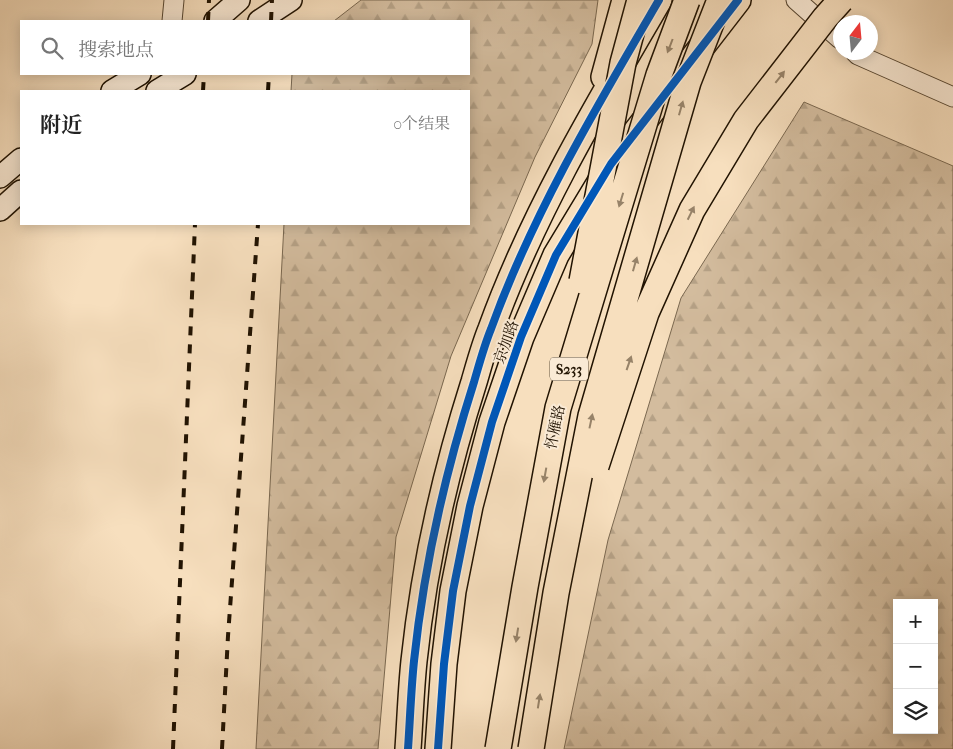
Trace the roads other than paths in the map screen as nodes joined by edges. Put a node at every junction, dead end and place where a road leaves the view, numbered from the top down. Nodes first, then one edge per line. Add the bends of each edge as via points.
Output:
1 (174, 0) edge
2 (239, 0) edge
3 (291, 0) edge
4 (625, 0) edge
5 (640, 0) edge
6 (659, 0) edge
7 (687, 0) edge
8 (720, 0) edge
9 (738, 0) edge
10 (796, 0) edge
11 (841, 0) edge
12 (172, 20) edge
13 (216, 20) edge
14 (261, 20) edge
15 (833, 34) edge
16 (867, 60) edge
17 (138, 75) edge
18 (114, 90) edge
19 (953, 97) edge
20 (595, 110) junction
21 (20, 160) edge
22 (0, 177) edge
23 (20, 192) edge
24 (0, 210) edge
25 (558, 408) junction
26 (556, 593) junction
27 (408, 749) edge
28 (438, 749) edge
29 (498, 749) edge
30 (531, 749) edge

1 - 12 street
2 - 13 main road
3 - 14 main road
4 - 20 highway
5 - 25 highway, bridge via 623,63
6 - 20 highway, 京加路
7 -> 25 highway, 怀雁路 / S233, bridge via 659,75
26 -> 8 highway, S233, bridge via 591,416 688,82
9 - 28 highway, 京加路 via 611,164 556,255 521,337 492,422 470,506 453,591
10 - 15 street
26 -> 11 highway, bridge via 646,313 692,210 746,120
16 - 19 street
17 - 18 main road
20 - 27 highway, 京加路 via 527,244 491,329 463,416 440,501 425,587 414,661
21 - 22 main road
23 - 24 main road
25 -> 29 highway, 怀雁路 / S233, bridge
30 -> 26 highway, S233, bridge

